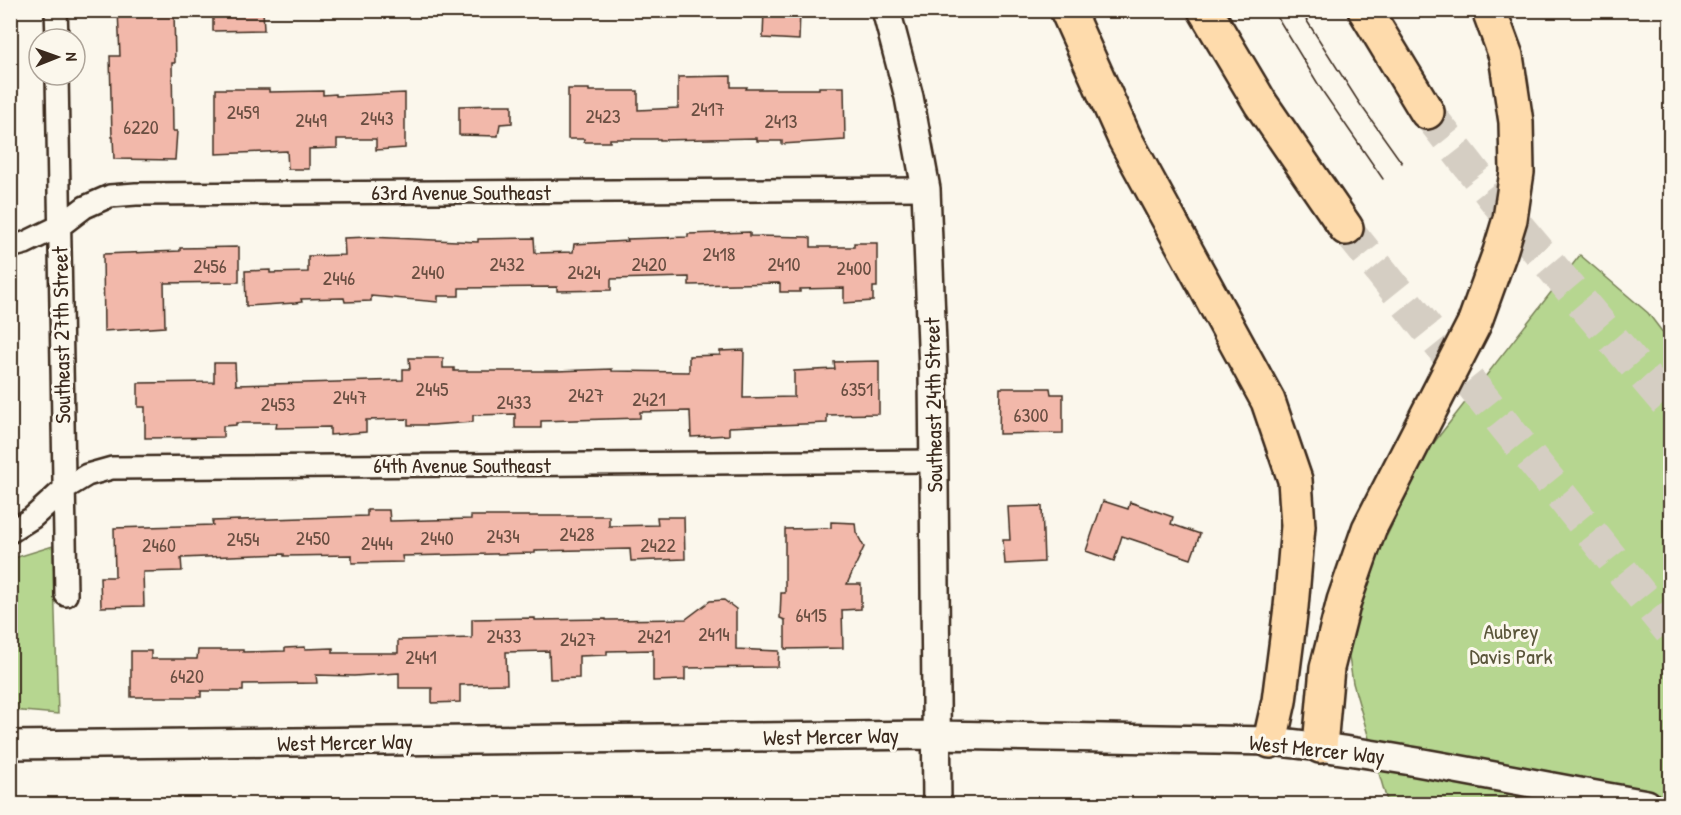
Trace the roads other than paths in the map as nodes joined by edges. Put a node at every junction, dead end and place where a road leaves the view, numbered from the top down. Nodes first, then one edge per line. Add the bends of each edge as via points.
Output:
1 (56, 10) edge
2 (886, 10) edge
3 (1067, 10) edge
4 (1204, 10) edge
5 (1365, 10) edge
6 (1489, 10) edge
7 (57, 27) edge
8 (57, 87) edge
9 (1427, 112) tunnel mouth
10 (926, 189) junction
11 (60, 226) junction
12 (1346, 228) tunnel mouth
13 (10, 247) edge
14 (934, 461) junction
15 (64, 489) junction
16 (10, 532) edge
17 (66, 595) dead end
18 (936, 735) junction
19 (1270, 741) junction
20 (10, 745) edge
21 (1320, 746) junction
22 (937, 804) edge
23 (1647, 804) edge

1 - 7 street
2 - 10 street, Southeast 24th Street via 909,97
3 - 19 highway via 1125,139 1268,401 1295,480 1297,538 1279,701
4 - 12 highway via 1261,104
5 - 9 highway
6 - 21 highway via 1506,56 1516,122 1516,172 1510,219 1473,324 1369,529 1344,601 1328,668
8 - 11 street, Southeast 27th Street
10 - 11 street, 63rd Avenue Southeast via 136,194 110,196 85,207
10 - 14 street, Southeast 24th Street
11 - 13 street, 63rd Avenue Southeast
11 - 15 street, Southeast 27th Street
14 - 15 street, 64th Avenue Southeast via 112,468 87,475
14 - 18 street, Southeast 24th Street
15 - 16 street, 64th Avenue Southeast
15 - 17 street, Southeast 27th Street
18 - 19 street, West Mercer Way
18 - 20 street, West Mercer Way
18 - 22 street, Southeast 24th Street
19 - 21 street, West Mercer Way
21 - 23 street, West Mercer Way

